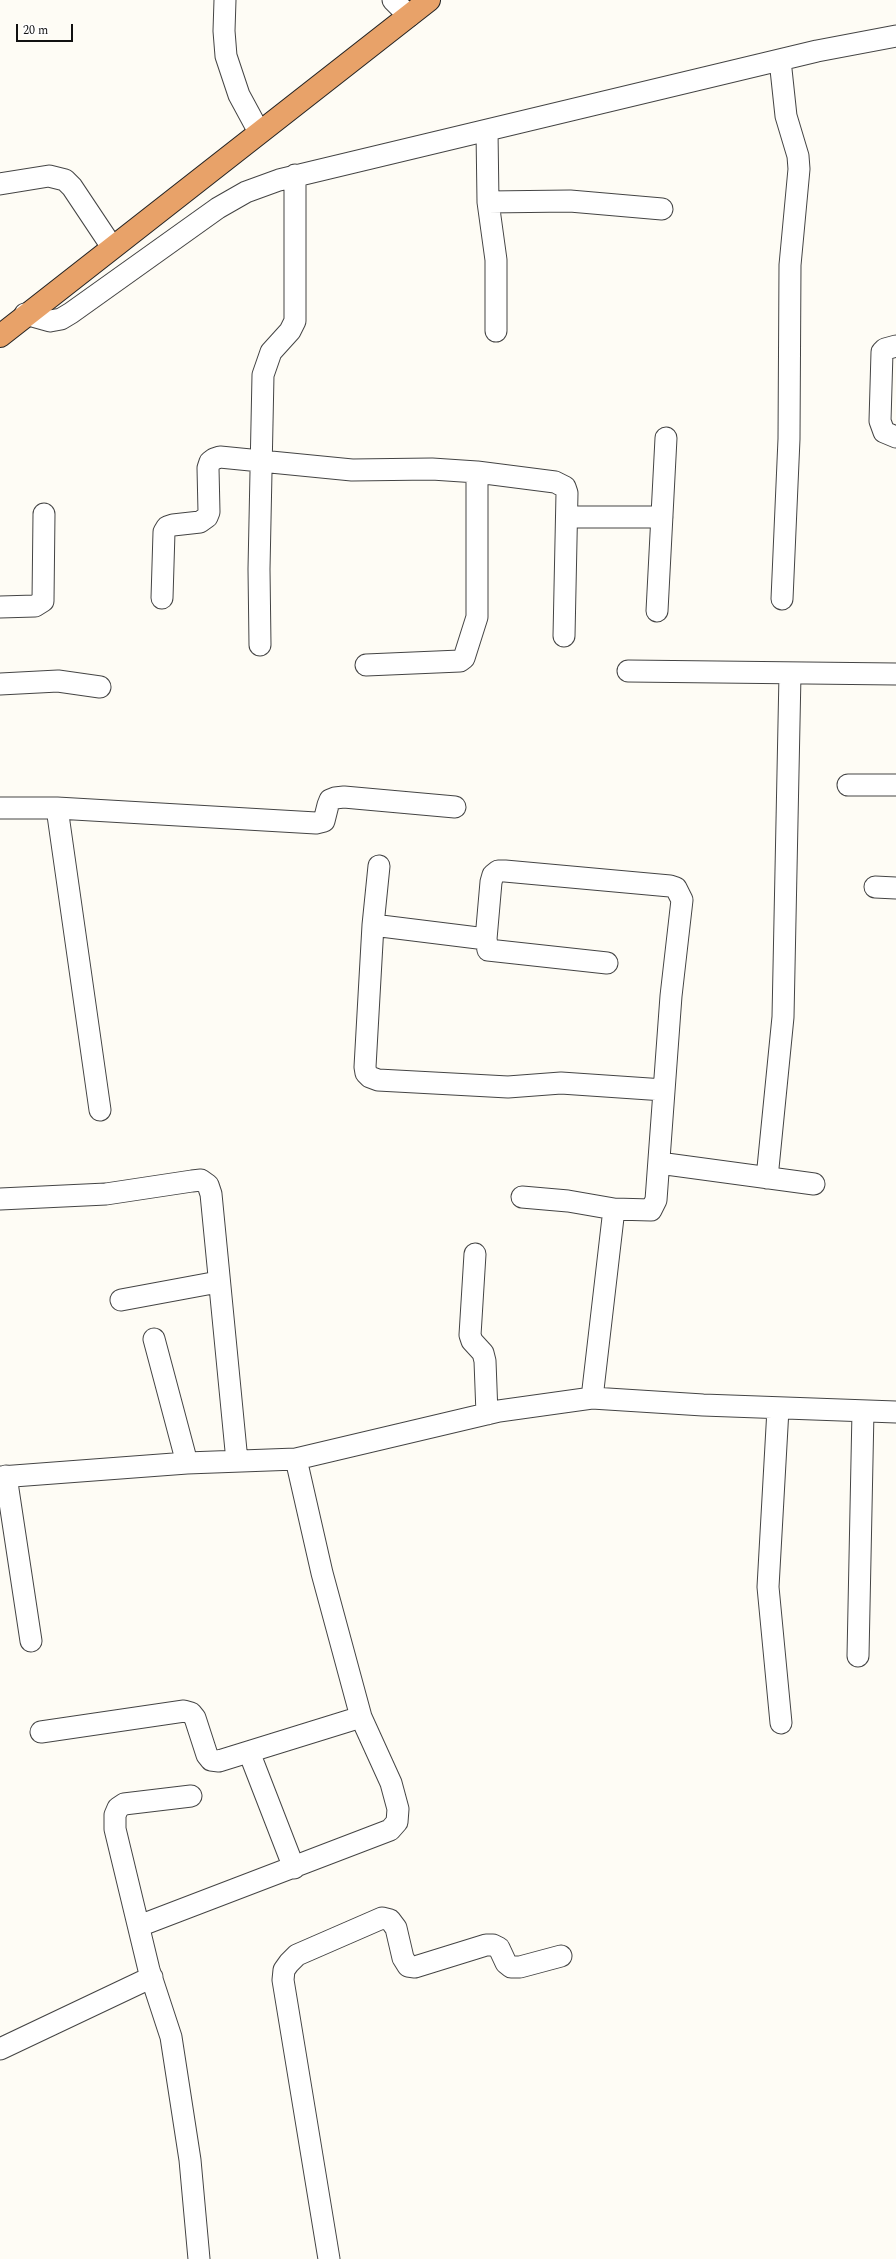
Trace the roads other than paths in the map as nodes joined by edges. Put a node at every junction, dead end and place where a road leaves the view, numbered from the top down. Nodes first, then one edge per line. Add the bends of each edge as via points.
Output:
1 (225, 0) edge
2 (393, 0) edge
3 (429, 0) edge
4 (409, 16) junction
5 (896, 36) edge
6 (780, 60) junction
7 (487, 131) junction
8 (259, 132) junction
9 (295, 175) junction
10 (0, 184) edge
11 (488, 202) junction
12 (662, 209) dead end
13 (112, 247) junction
14 (25, 314) junction
15 (496, 330) dead end
16 (0, 336) edge
17 (896, 346) edge
18 (896, 437) edge
19 (666, 438) dead end
20 (261, 460) junction
21 (477, 472) junction
22 (44, 514) dead end
23 (567, 517) junction
24 (662, 517) junction
25 (162, 598) dead end
26 (782, 599) dead end
27 (0, 607) edge
28 (657, 611) dead end
29 (564, 636) dead end
30 (260, 645) dead end
31 (366, 665) dead end
32 (628, 671) dead end
33 (790, 674) junction
34 (896, 674) edge
35 (0, 684) edge
36 (100, 687) dead end
37 (848, 785) dead end
38 (896, 785) edge
39 (455, 807) dead end
40 (0, 808) edge
41 (57, 808) junction
42 (379, 866) dead end
43 (874, 887) dead end
44 (896, 888) edge
45 (373, 925) junction
46 (486, 939) junction
47 (607, 963) dead end
48 (664, 1090) junction
49 (100, 1110) dead end
50 (659, 1163) junction
51 (767, 1178) junction
52 (814, 1184) dead end
53 (522, 1198) dead end
54 (0, 1199) edge
55 (614, 1209) junction
56 (475, 1254) dead end
57 (218, 1282) junction
58 (121, 1300) dead end
59 (154, 1339) dead end
60 (592, 1398) junction
61 (778, 1409) junction
62 (863, 1411) junction
63 (896, 1412) edge
64 (487, 1414) junction
65 (296, 1459) junction
66 (237, 1461) junction
67 (187, 1463) junction
68 (3, 1476) edge
69 (31, 1641) dead end
70 (858, 1656) dead end
71 (361, 1717) junction
72 (781, 1723) dead end
73 (41, 1732) dead end
74 (249, 1752) junction
75 (191, 1796) dead end
76 (294, 1868) junction
77 (139, 1926) junction
78 (561, 1956) dead end
79 (152, 1978) junction
80 (0, 2049) edge
81 (199, 2259) edge
82 (329, 2259) edge

1 - 8 street via 224,31 228,63 239,95
2 - 4 street
3 - 4 highway
4 - 8 highway
5 - 6 street
6 - 7 street
6 - 26 street via 786,116 798,156 799,170 790,265 789,439
7 - 9 street
7 - 11 street
8 - 13 highway
9 - 14 street via 246,192 218,208 71,314 50,321
9 - 20 street via 295,321 266,362 263,375
10 - 13 street via 49,176 65,180 72,186
11 - 12 street via 570,201
11 - 15 street via 496,260
13 - 14 highway
14 - 16 highway
17 - 18 street via 882,352 880,421 884,432
19 - 24 street
20 - 21 street via 352,470 432,469
20 - 25 street via 220,457 210,462 208,517 200,522 167,527 164,532
20 - 30 street
21 - 23 street via 562,483 567,493
21 - 31 street via 477,617 464,658 460,661
22 - 27 street via 43,601 35,606
23 - 24 street
23 - 29 street
24 - 28 street
32 - 33 street
33 - 34 street
33 - 51 street via 783,1017
35 - 36 street via 58,681
37 - 38 street
39 - 41 street via 335,798 330,800 324,821 316,823
40 - 41 street
41 - 49 street
42 - 45 street
43 - 44 street
45 - 46 street
45 - 48 street via 365,1067 370,1077 378,1080 508,1087 561,1083
46 - 47 street via 488,950 492,952
46 - 48 street via 490,882 498,871 676,888 682,900
48 - 50 street
50 - 51 street
50 - 55 street via 656,1200 651,1210
51 - 52 street
53 - 55 street via 568,1201
54 - 57 street via 106,1194 201,1180 208,1185 211,1194
55 - 60 street
56 - 64 street via 470,1335 483,1353 485,1361
57 - 58 street
57 - 66 street
59 - 67 street
60 - 61 street
60 - 64 street
61 - 62 street
61 - 72 street via 768,1587
62 - 63 street
62 - 70 street
64 - 65 street
65 - 66 street
65 - 71 street via 322,1573
66 - 67 street
67 - 68 street
68 - 69 street
71 - 74 street
71 - 76 street via 392,1783 398,1809 397,1822 390,1830
73 - 74 street via 184,1711 191,1713 195,1718 203,1746 211,1760 219,1761
74 - 76 street
75 - 77 street via 124,1804 118,1808 115,1815 115,1829
76 - 77 street
77 - 79 street
78 - 82 street via 511,1967 506,1963 499,1948 486,1945 414,1967 408,1966 403,1958 396,1928 390,1920 382,1918 297,1954 289,1963 284,1970 283,1980
79 - 80 street
79 - 81 street via 171,2038 177,2072 190,2160

